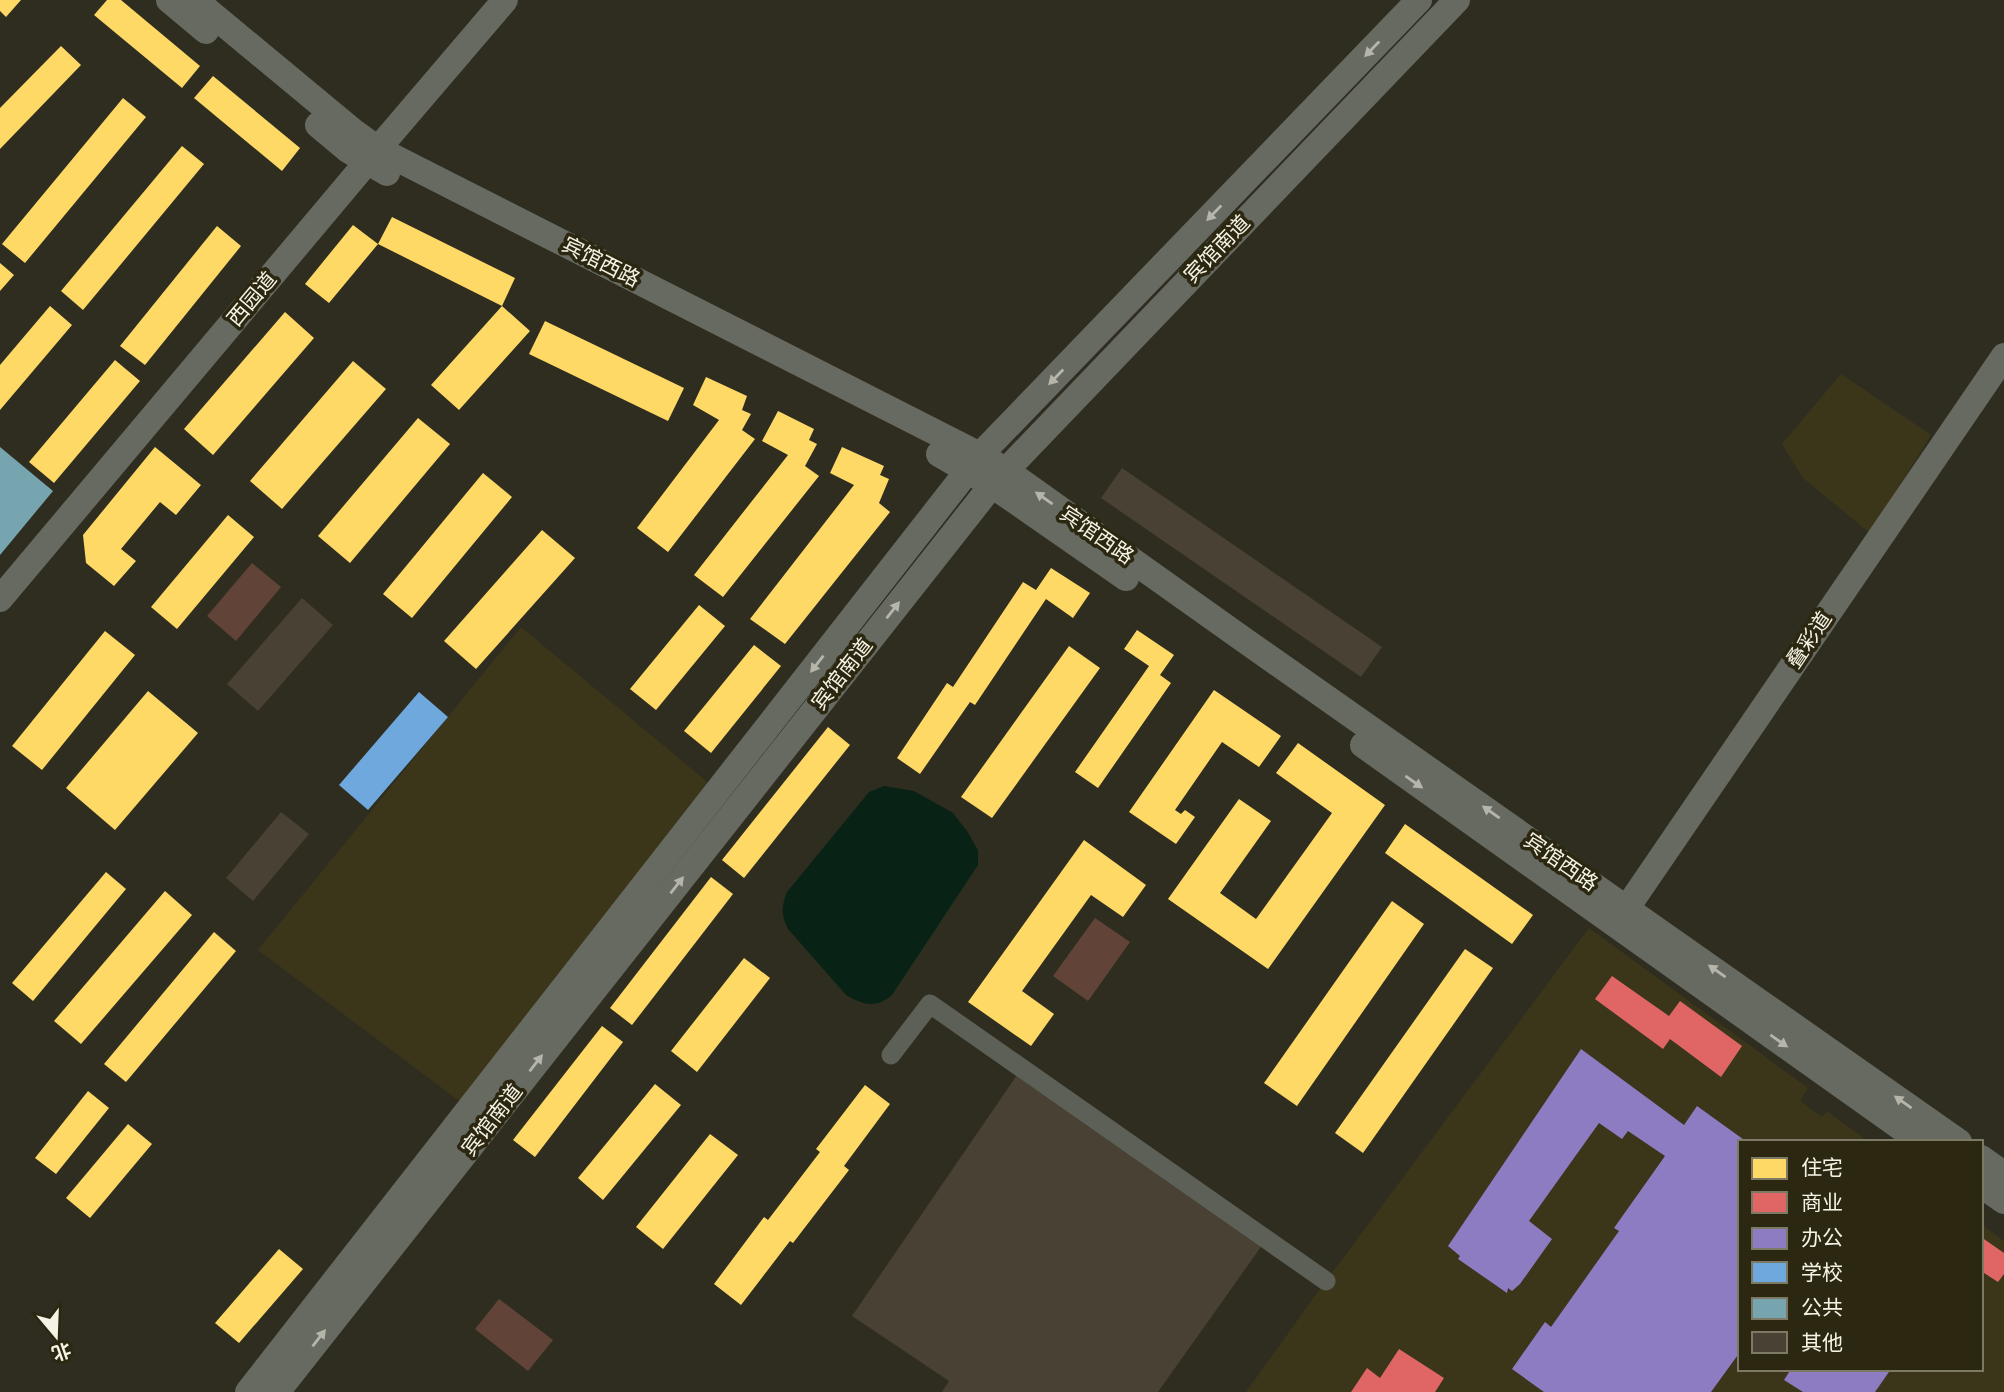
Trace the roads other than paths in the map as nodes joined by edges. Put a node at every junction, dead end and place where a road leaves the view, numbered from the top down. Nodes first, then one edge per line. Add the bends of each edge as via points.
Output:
1 (169, 0) edge
2 (195, 0) edge
3 (487, 0) edge
4 (506, 0) edge
5 (1419, 0) edge
6 (1457, 0) edge
7 (400, 112) junction
8 (372, 150) junction
9 (414, 176) junction
10 (2004, 356) edge
11 (974, 462) junction
12 (998, 477) junction
13 (0, 577) edge
14 (0, 599) edge
15 (1621, 916) junction
16 (891, 1055) dead end
17 (1918, 1140) edge
18 (1955, 1140) edge
19 (1983, 1159) edge
20 (2004, 1174) edge
21 (1983, 1186) edge
22 (2004, 1201) edge
23 (1326, 1281) dead end
24 (248, 1392) edge
25 (277, 1392) edge

1 - 8 main road
2 - 8 main road
3 - 7 main road, 西园道
4 - 7 main road, 西园道
5 -> 11 main road, 宾馆南道
6 - 12 main road, 宾馆南道
7 - 8 main road, 西园道
7 - 9 main road via 399,140
8 - 9 main road via 397,170
8 - 13 main road, 西园道
8 - 14 main road, 西园道
9 - 11 main road, 宾馆西路 via 779,369
10 - 15 main road, 叠彩道
11 - 12 main road, 宾馆西路
11 -> 24 main road, 宾馆南道
12 - 15 main road, 宾馆西路 via 1235,654
25 -> 12 main road, 宾馆南道
15 -> 17 main road, 宾馆西路
18 -> 15 main road, 宾馆西路
16 - 23 street via 930,1004
19 - 20 main road
21 - 22 main road

